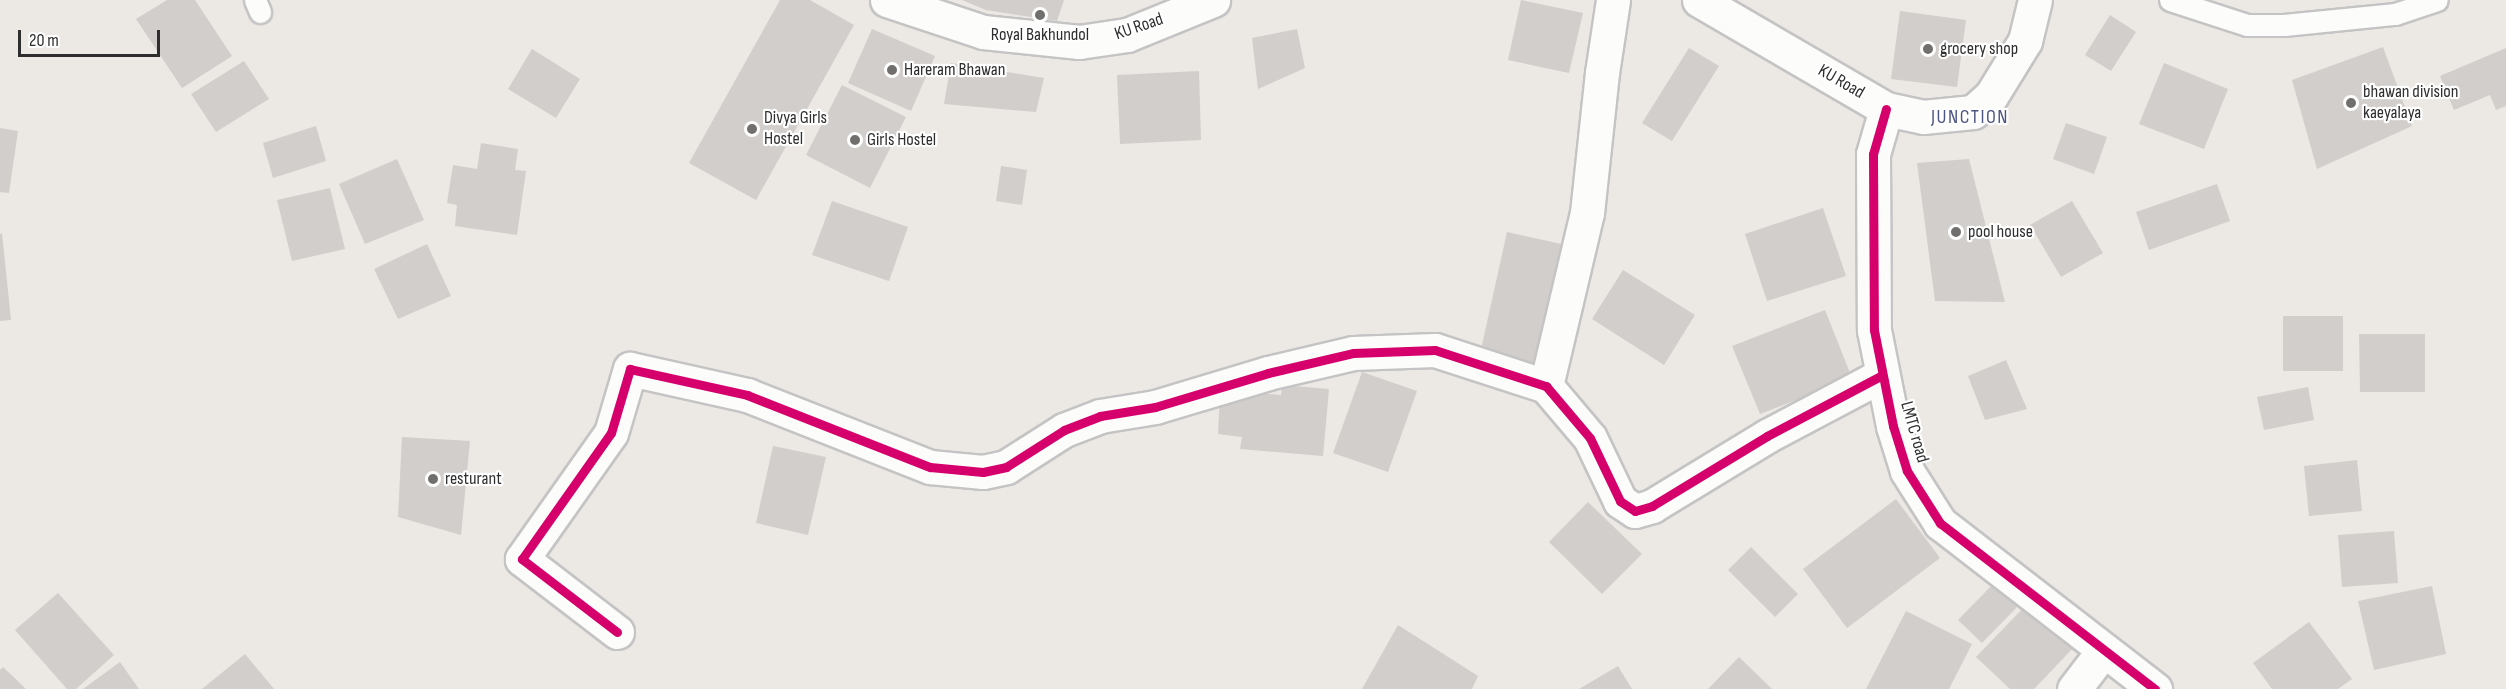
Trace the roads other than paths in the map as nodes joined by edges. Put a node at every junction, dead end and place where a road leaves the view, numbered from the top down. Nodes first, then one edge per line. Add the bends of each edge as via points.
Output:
1 (887, 0) edge
2 (1213, 0) edge
3 (1613, 0) edge
4 (1699, 0) edge
5 (2036, 0) edge
6 (2170, 0) edge
7 (2437, 0) edge
8 (1886, 109) junction
9 (1882, 375) junction
10 (1546, 386) junction
11 (617, 632) dead end
12 (2104, 650) junction
13 (2074, 689) edge
14 (2155, 689) edge

1 - 2 street, KU Road via 982,32 1079,42 1126,35
3 - 10 street via 1587,213
4 - 8 street, KU Road
5 - 8 street, KU Road via 2025,41 1991,96 1973,112 1923,117
6 - 7 lane via 2247,25 2284,26 2395,14
8 - 9 street, LMTC road via 1873,154 1874,330
9 - 10 street via 1767,436 1652,506 1635,511 1620,501 1590,438
9 - 12 street, LMTC road via 1907,471 1940,523
10 - 11 street via 1435,350 1353,353 1155,406 1100,416 1064,430 1006,467 983,472 930,467 747,395 630,369 611,433 522,559
12 - 13 street
12 - 14 street, LMTC road

